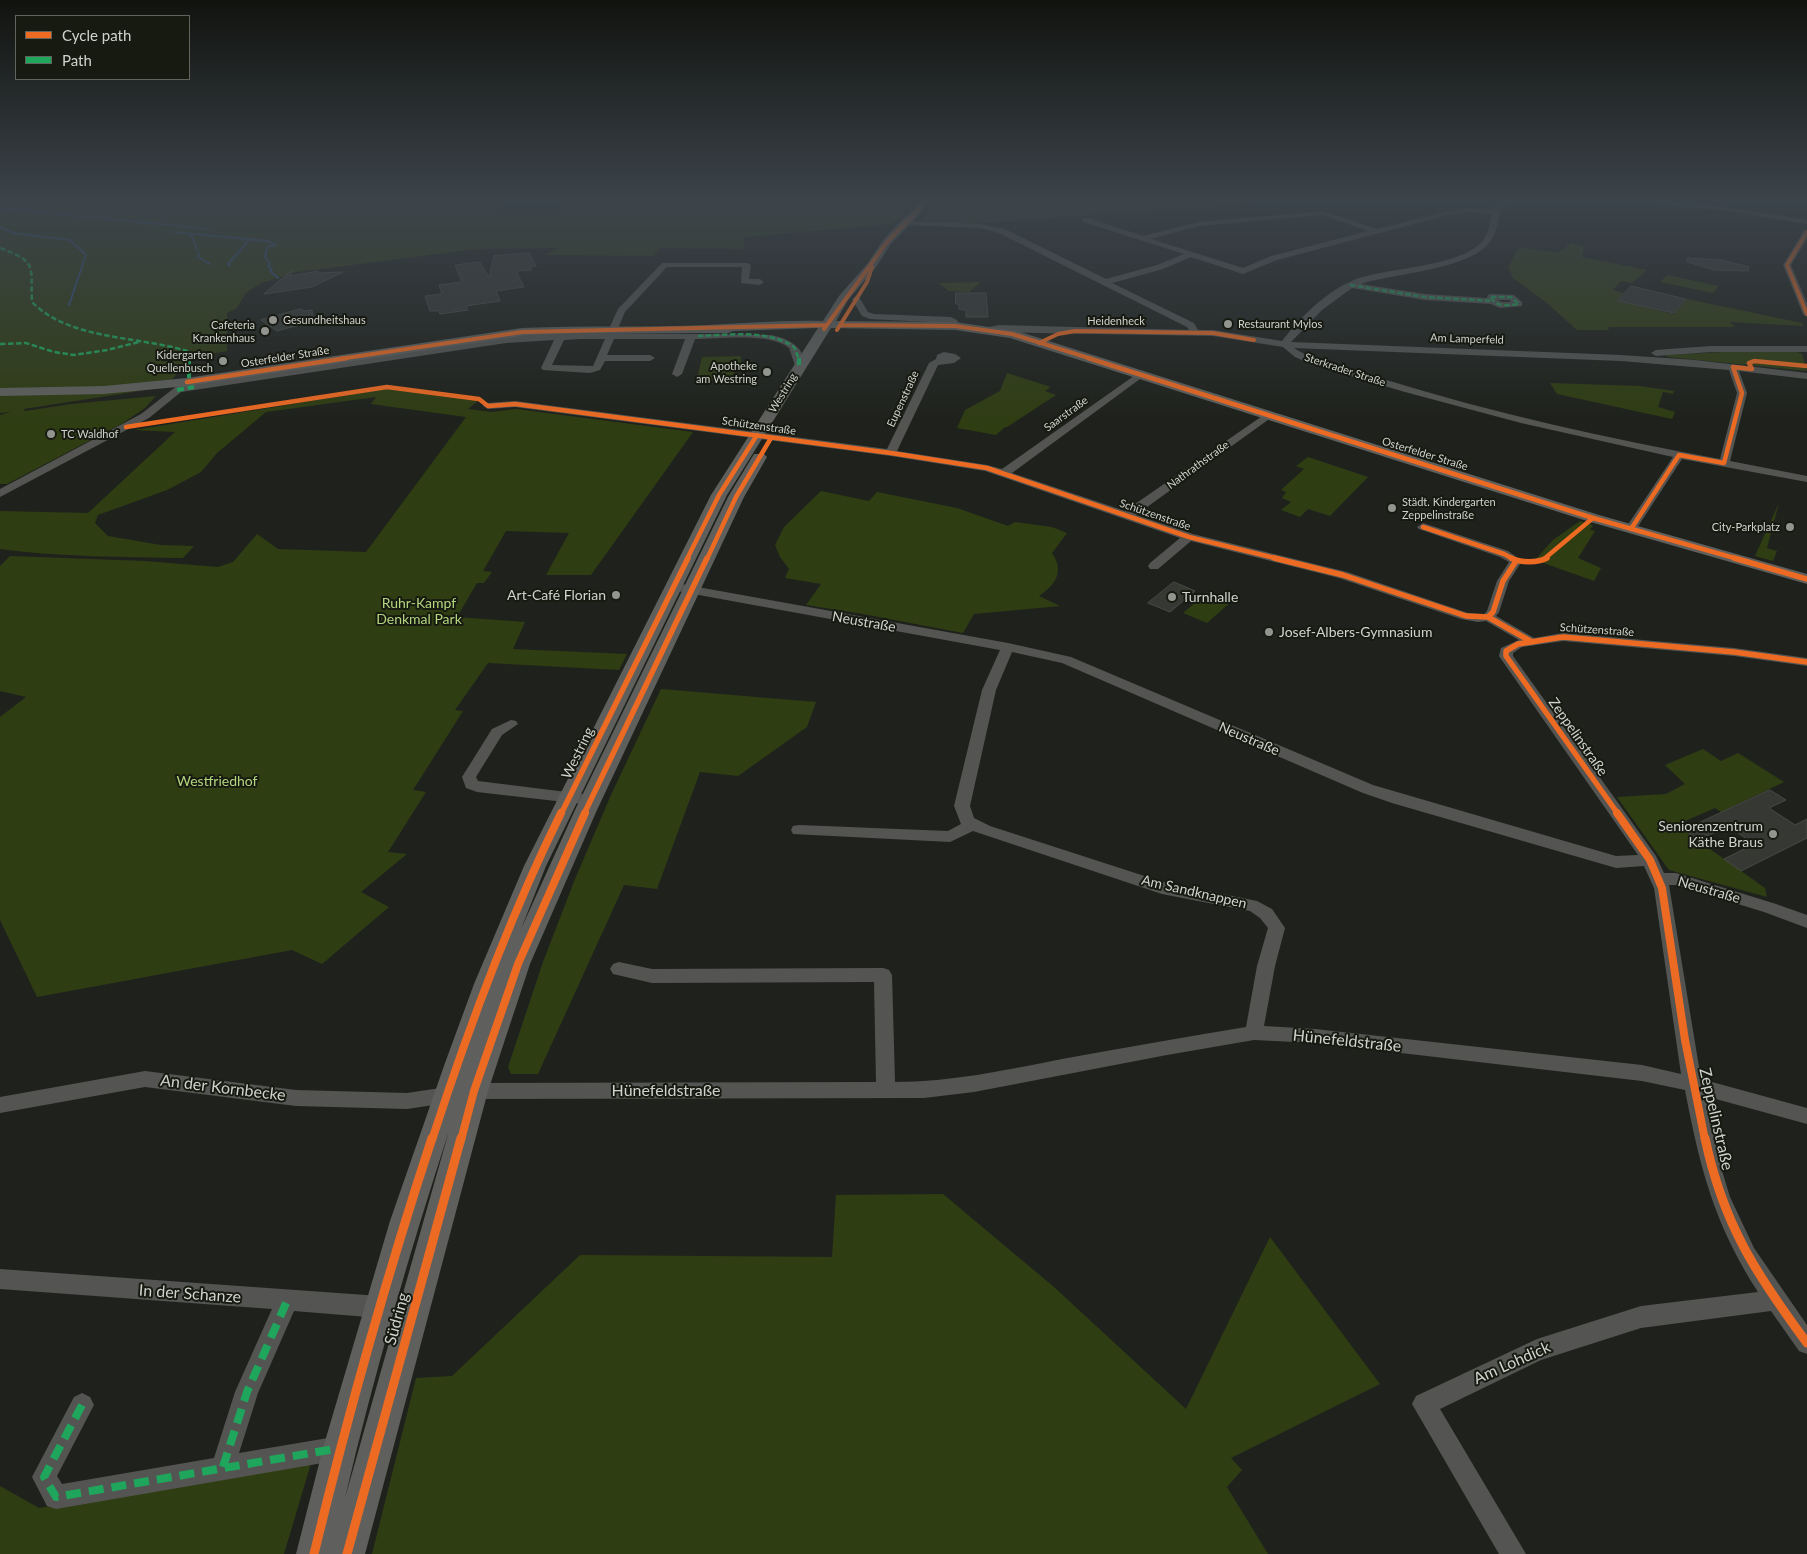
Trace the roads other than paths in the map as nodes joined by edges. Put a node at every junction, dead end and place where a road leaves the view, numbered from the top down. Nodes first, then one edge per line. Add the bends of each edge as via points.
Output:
1 (656, 275) edge
2 (746, 275) edge
3 (863, 275) edge
4 (869, 275) edge
5 (1090, 275) edge
6 (1132, 275) edge
7 (1387, 275) edge
8 (1791, 275) edge
9 (760, 282) dead end
10 (1105, 282) junction
11 (1350, 285) junction
12 (856, 300) junction
13 (1493, 301) dead end
14 (849, 311) junction
15 (1807, 314) edge
16 (881, 325) junction
17 (955, 326) junction
18 (832, 327) junction
19 (716, 328) junction
20 (776, 329) junction
21 (757, 330) junction
22 (987, 330) junction
23 (1075, 331) junction
24 (1195, 332) junction
25 (613, 333) junction
26 (561, 336) junction
27 (691, 336) junction
28 (742, 336) junction
29 (502, 337) junction
30 (1039, 343) junction
31 (1285, 344) junction
32 (1807, 349) edge
33 (811, 350) junction
34 (602, 358) junction
35 (650, 358) dead end
36 (942, 360) dead end
37 (1649, 360) junction
38 (800, 366) junction
39 (1732, 367) junction
40 (677, 374) dead end
41 (1141, 374) junction
42 (1807, 376) edge
43 (182, 386) junction
44 (0, 392) edge
45 (488, 406) dead end
46 (1268, 415) junction
47 (764, 437) junction
48 (891, 453) junction
49 (1679, 455) junction
50 (1724, 464) junction
51 (1004, 473) junction
52 (1807, 479) edge
53 (0, 494) edge
54 (1128, 515) junction
55 (1423, 528) dead end
56 (1631, 528) junction
57 (1189, 537) junction
58 (1154, 566) dead end
59 (1807, 579) edge
60 (683, 588) junction
61 (1488, 617) junction
62 (1532, 642) junction
63 (1008, 647) junction
64 (1807, 662) edge
65 (511, 724) dead end
66 (581, 798) junction
67 (972, 825) junction
68 (799, 830) dead end
69 (1650, 860) junction
70 (1659, 879) junction
71 (1807, 922) edge
72 (619, 969) dead end
73 (1254, 1033) junction
74 (1692, 1084) junction
75 (886, 1090) junction
76 (460, 1092) junction
77 (0, 1105) edge
78 (1807, 1116) edge
79 (0, 1279) edge
80 (1775, 1300) junction
81 (287, 1301) junction
82 (380, 1307) junction
83 (1807, 1342) edge
84 (82, 1406) dead end
85 (340, 1448) junction
86 (223, 1466) junction
87 (314, 1554) edge
88 (346, 1554) edge
89 (1513, 1554) edge

1 - 25 street via 621,311
2 - 9 street via 744,281
3 - 18 main road, Westring via 854,284
4 - 12 main road, Westring
5 - 10 street
6 - 10 street
7 - 11 street
8 - 15 street
10 - 24 street via 1191,324
11 - 13 street via 1417,296
11 - 31 street via 1314,313
12 - 14 main road, Westring
12 - 17 street, Osterfelder Straße via 865,314 873,318 944,320 953,321
14 - 16 main road via 858,319
14 - 18 main road, Westring
16 - 17 main road, Osterfelder Straße
16 - 18 main road, Osterfelder Straße
17 - 22 main road, Osterfelder Straße
18 - 19 main road, Osterfelder Straße via 761,324
18 - 20 main road, Osterfelder Straße
18 - 30 main road, Osterfelder Straße via 971,332
18 - 33 main road, Westring
18 - 47 main road, Westring
19 - 21 main road, Osterfelder Straße
19 - 25 main road, Osterfelder Straße
20 - 21 main road, Osterfelder Straße
20 - 33 main road via 801,337
21 - 28 street, Osterfelder Straße
22 - 23 street, Heidenheck
22 - 30 main road, Osterfelder Straße
23 - 24 street, Heidenheck
23 - 30 street, Heidenheck via 1058,334
24 - 31 street, Sterkrader Straße
25 - 26 street, Osterfelder Straße
25 - 27 street, Osterfelder Straße
25 - 29 main road, Osterfelder Straße via 560,330
25 - 34 street
26 - 29 street, Osterfelder Straße
26 - 34 street via 546,368 590,370 597,368
27 - 28 street, Osterfelder Straße
27 - 40 street
28 - 38 street, Osterfelder Straße via 762,336 789,343 798,352
29 - 43 main road, Osterfelder Straße
30 - 41 main road, Osterfelder Straße
31 - 37 street, Am Lamperfeld
31 - 49 street, Sterkrader Straße via 1295,354 1449,402
32 - 37 street, Am Lamperfeld via 1711,349 1647,354
33 - 38 main road, Westring
34 - 35 street
36 - 48 street, Eupenstraße via 934,363
37 - 39 street, Am Lamperfeld
38 - 47 main road, Westring
39 - 42 street, Am Lamperfeld
39 - 50 street via 1742,393
41 - 46 main road, Osterfelder Straße
41 - 51 street, Saarstraße
43 - 44 main road, Osterfelder Straße
43 - 53 street via 145,416
45 - 47 street, Schützenstraße via 515,404
46 - 54 street, Nathrathstraße
46 - 56 main road, Osterfelder Straße
47 - 48 street, Schützenstraße
47 - 60 main road, Westring via 719,495
48 - 51 street, Schützenstraße
49 - 50 street, Sterkrader Straße
49 - 56 street
50 - 52 street, Sterkrader Straße
51 - 54 street, Schützenstraße
54 - 57 street, Schützenstraße
55 - 61 street via 1504,554 1516,561 1503,581 1493,612
56 - 59 main road, Osterfelder Straße
57 - 58 street, Schützenstraße
57 - 61 street, Schützenstraße via 1343,575 1466,616
60 - 63 street, Neustraße
60 - 66 main road, Westring
61 - 62 street, Schützenstraße
62 - 64 street, Schützenstraße via 1556,637 1571,638 1734,652
62 - 69 street, Zeppelinstraße via 1508,649 1506,656
63 - 67 street via 989,690 962,806 964,816
63 - 69 street, Neustraße via 1066,660 1397,799 1616,862
65 - 66 street, Westring via 497,732 470,778 471,784
66 - 76 main road, Westring via 518,964
67 - 68 street via 950,837
67 - 73 street, Am Sandknappen via 1162,888 1262,909 1271,916 1276,928
69 - 70 street, Neustraße
70 - 71 street, Neustraße via 1676,879
70 - 74 street, Zeppelinstraße
72 - 75 street via 652,976 882,975
73 - 74 street, Hünefeldstraße via 1315,1036 1642,1073
73 - 75 street, Hünefeldstraße via 974,1084 924,1090
74 - 78 street, Hünefeldstraße
74 - 80 street, Zeppelinstraße via 1719,1196 1735,1232
75 - 76 street, Hünefeldstraße
76 - 77 street, An der Kornbecke via 407,1101 296,1098 145,1078
76 - 82 main road, Südring via 405,1221
76 - 88 main road, Südring
79 - 81 street, In der Schanze
80 - 83 street, Zeppelinstraße
80 - 89 street, Am Lohdick via 1641,1317 1537,1350 1424,1404
81 - 82 street, In der Schanze
81 - 86 street via 247,1392
82 - 85 main road, Südring
84 - 86 street via 44,1477 56,1496
85 - 86 street
85 - 87 main road, Südring

